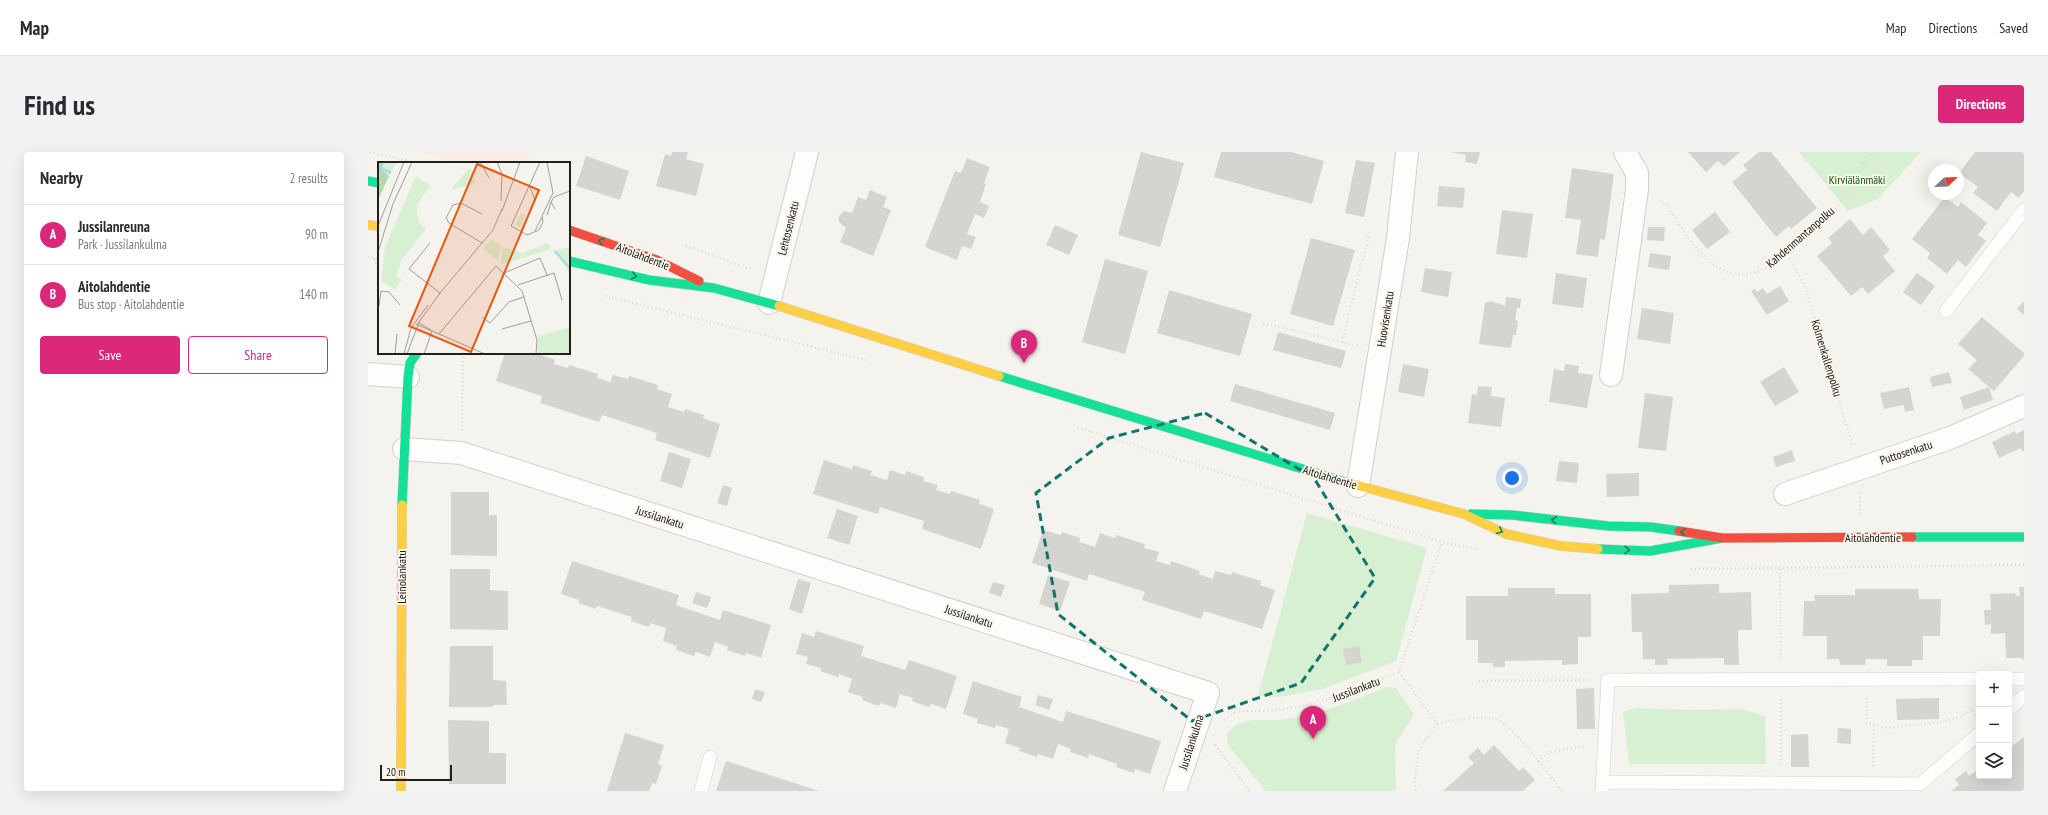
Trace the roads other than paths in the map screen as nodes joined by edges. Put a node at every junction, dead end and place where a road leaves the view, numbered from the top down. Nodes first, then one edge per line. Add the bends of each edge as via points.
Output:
1 (807, 152) edge
2 (1407, 152) edge
3 (1625, 152) edge
4 (368, 181) edge
5 (378, 183) edge
6 (2024, 210) edge
7 (368, 225) edge
8 (378, 226) edge
9 (570, 230) edge
10 (570, 261) edge
11 (714, 288) junction
12 (769, 304) junction
13 (1946, 311) dead end
14 (406, 354) edge
15 (417, 354) edge
16 (409, 370) junction
17 (368, 374) edge
18 (1611, 375) dead end
19 (2024, 406) edge
20 (404, 449) junction
21 (1358, 486) junction
22 (1785, 494) dead end
23 (1464, 514) junction
24 (2024, 537) edge
25 (1722, 538) junction
26 (1976, 679) edge
27 (2012, 679) edge
28 (2024, 679) edge
29 (1208, 693) joint
30 (2024, 696) edge
31 (2011, 707) edge
32 (1976, 737) edge
33 (710, 756) dead end
34 (1603, 786) edge
35 (1180, 790) edge
36 (401, 791) edge
37 (701, 791) edge

1 - 12 street, Lehtosenkatu
2 - 21 street, Huovisenkatu via 1398,238
3 - 18 street via 1637,173 1637,190
4 - 5 main road
6 - 13 lane
7 - 8 main road
11 -> 9 main road, Aitolahdentie via 657,260
10 -> 11 main road, Aitolahdentie via 648,280
11 - 12 main road, Aitolahdentie
12 - 21 main road, Aitolahdentie
14 - 16 main road, Leinolankatu
15 - 16 main road
16 - 17 street
16 - 20 main road, Leinolankatu
19 - 22 street, Puttosenkatu via 1950,438
20 - 29 street, Jussilankatu via 461,453
20 - 36 main road, Leinolankatu via 401,515
21 - 23 main road, Aitolahdentie
25 -> 23 main road, Aitolahdentie via 1651,528 1608,526 1512,515
23 -> 25 main road, Aitolahdentie via 1506,534 1561,546 1650,551
24 - 25 main road, Aitolahdentie
26 - 34 lane via 1608,680
27 - 28 lane
29 - 35 street, Jussilankulma via 1197,723
30 - 31 lane
32 - 34 lane via 1920,784
33 - 37 lane

